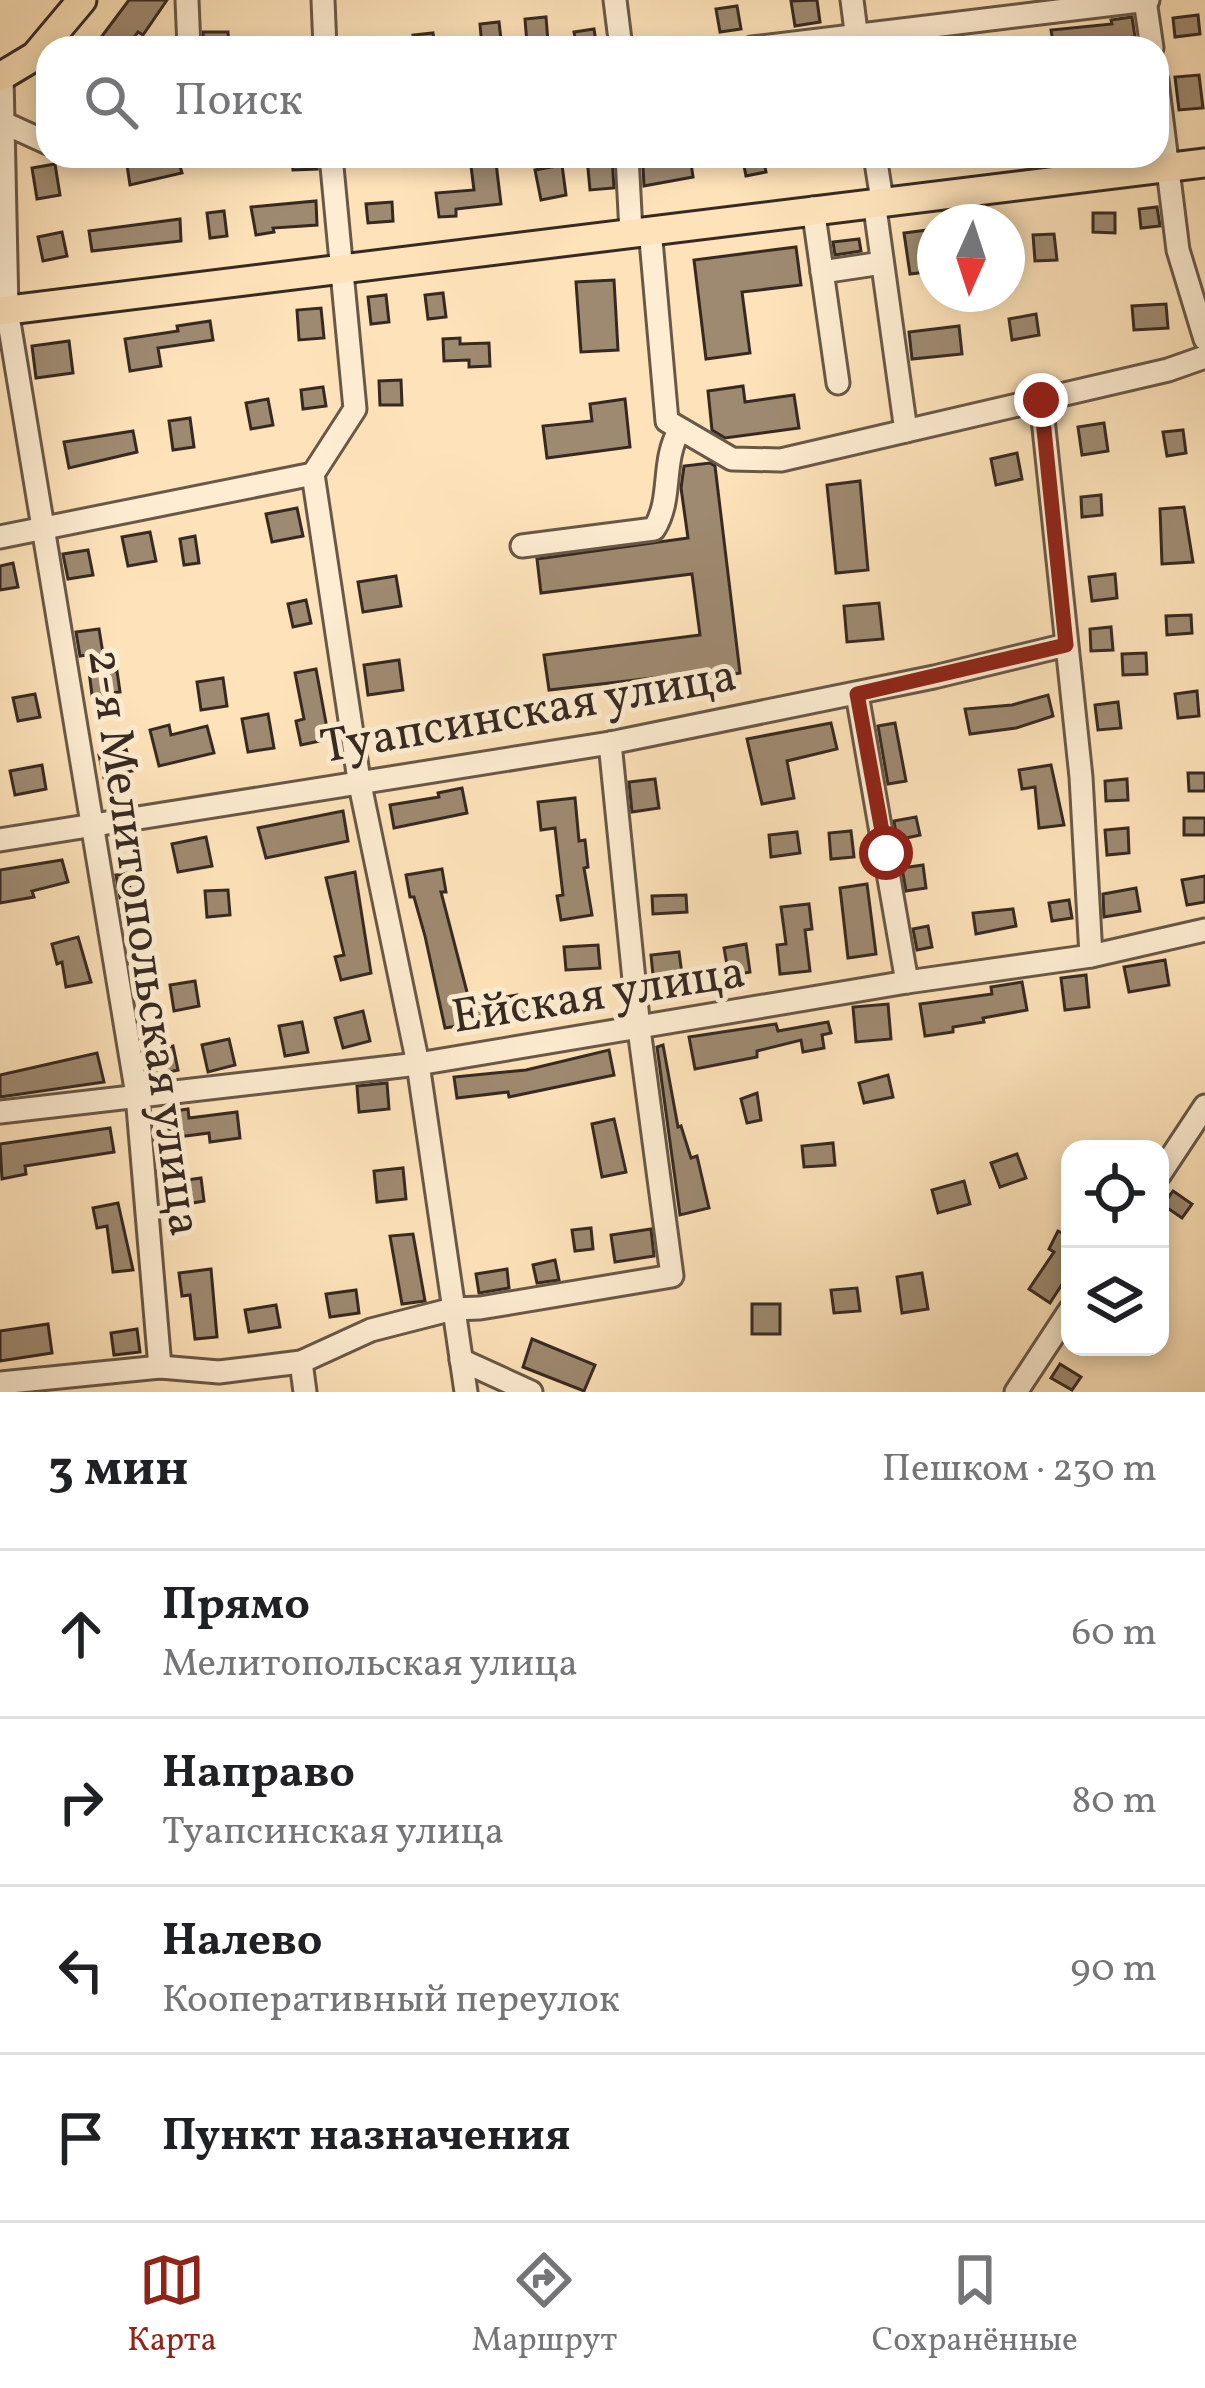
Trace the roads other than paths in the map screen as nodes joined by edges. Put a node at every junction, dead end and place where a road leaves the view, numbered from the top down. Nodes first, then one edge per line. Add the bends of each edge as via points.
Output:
1 (82, 0) edge
2 (187, 0) edge
3 (322, 0) edge
4 (615, 0) edge
5 (852, 0) edge
6 (1146, 0) edge
7 (51, 36) edge
8 (188, 36) edge
9 (324, 36) edge
10 (620, 36) edge
11 (857, 36) edge
12 (905, 36) edge
13 (1150, 36) edge
14 (36, 54) edge
15 (1, 77) edge
16 (4, 123) junction
17 (36, 138) edge
18 (1205, 163) edge
19 (332, 168) edge
20 (629, 168) edge
21 (876, 168) edge
22 (1169, 168) junction
23 (878, 201) junction
24 (813, 208) junction
25 (640, 230) junction
26 (882, 263) junction
27 (341, 269) junction
28 (822, 272) junction
29 (4, 311) edge
30 (1205, 339) edge
31 (1205, 357) edge
32 (838, 383) dead end
33 (1041, 400) junction
34 (680, 431) junction
35 (906, 431) junction
36 (313, 474) junction
37 (43, 530) junction
38 (0, 537) edge
39 (522, 546) dead end
40 (1066, 645) junction
41 (857, 694) junction
42 (610, 743) junction
43 (359, 780) junction
44 (93, 824) junction
45 (0, 841) edge
46 (1205, 930) edge
47 (1091, 956) junction
48 (907, 982) junction
49 (639, 1030) junction
50 (418, 1064) junction
51 (137, 1095) junction
52 (1205, 1106) edge
53 (0, 1112) edge
54 (1169, 1160) edge
55 (453, 1309) junction
56 (1061, 1324) edge
57 (461, 1360) junction
58 (301, 1362) junction
59 (160, 1367) junction
60 (0, 1383) edge
61 (305, 1392) edge
62 (466, 1392) edge
63 (531, 1392) edge
64 (1016, 1392) edge

1 - 7 main road
2 - 8 street
3 - 9 street
4 - 10 street
5 - 11 street
6 - 12 street
6 - 13 street
14 - 15 main road
15 - 16 street, 2-я Мелитопольская улица
16 - 17 street
16 - 29 street, 2-я Мелитопольская улица
18 - 22 main road
19 - 27 street
20 - 25 street
21 - 23 street
22 - 23 main road
22 - 30 street via 1178,250
23 - 24 main road
23 - 26 street
24 - 25 main road
24 - 28 street
25 - 27 main road
25 - 34 street via 667,421
26 - 28 street
26 - 35 street
27 - 29 main road
27 - 36 street via 356,410
28 - 32 street
29 - 37 street, 2-я Мелитопольская улица
31 - 33 street
33 - 35 street
33 - 40 street
34 - 35 street via 732,459 781,460
34 - 39 street via 654,529
36 - 37 street
36 - 43 street
37 - 38 street
37 - 44 street, 2-я Мелитопольская улица
40 - 41 street, Туапсинская улица
40 - 47 street
41 - 42 street, Туапсинская улица
41 - 48 street
42 - 43 street, Туапсинская улица
42 - 49 street
43 - 44 street, Туапсинская улица
43 - 50 street
44 - 45 street, Туапсинская улица
44 - 51 street, 2-я Мелитопольская улица
46 - 47 street, Ейская улица
47 - 48 street, Ейская улица
48 - 49 street, Ейская улица
49 - 50 street, Ейская улица
49 - 55 street via 671,1276
50 - 51 street, Ейская улица
50 - 55 street
51 - 53 street, Ейская улица
51 - 59 street, 2-я Мелитопольская улица
52 - 54 street
55 - 57 street
55 - 58 street via 371,1330
56 - 64 street
57 - 62 street
57 - 63 street
58 - 59 street via 219,1372
58 - 61 street
59 - 60 street

